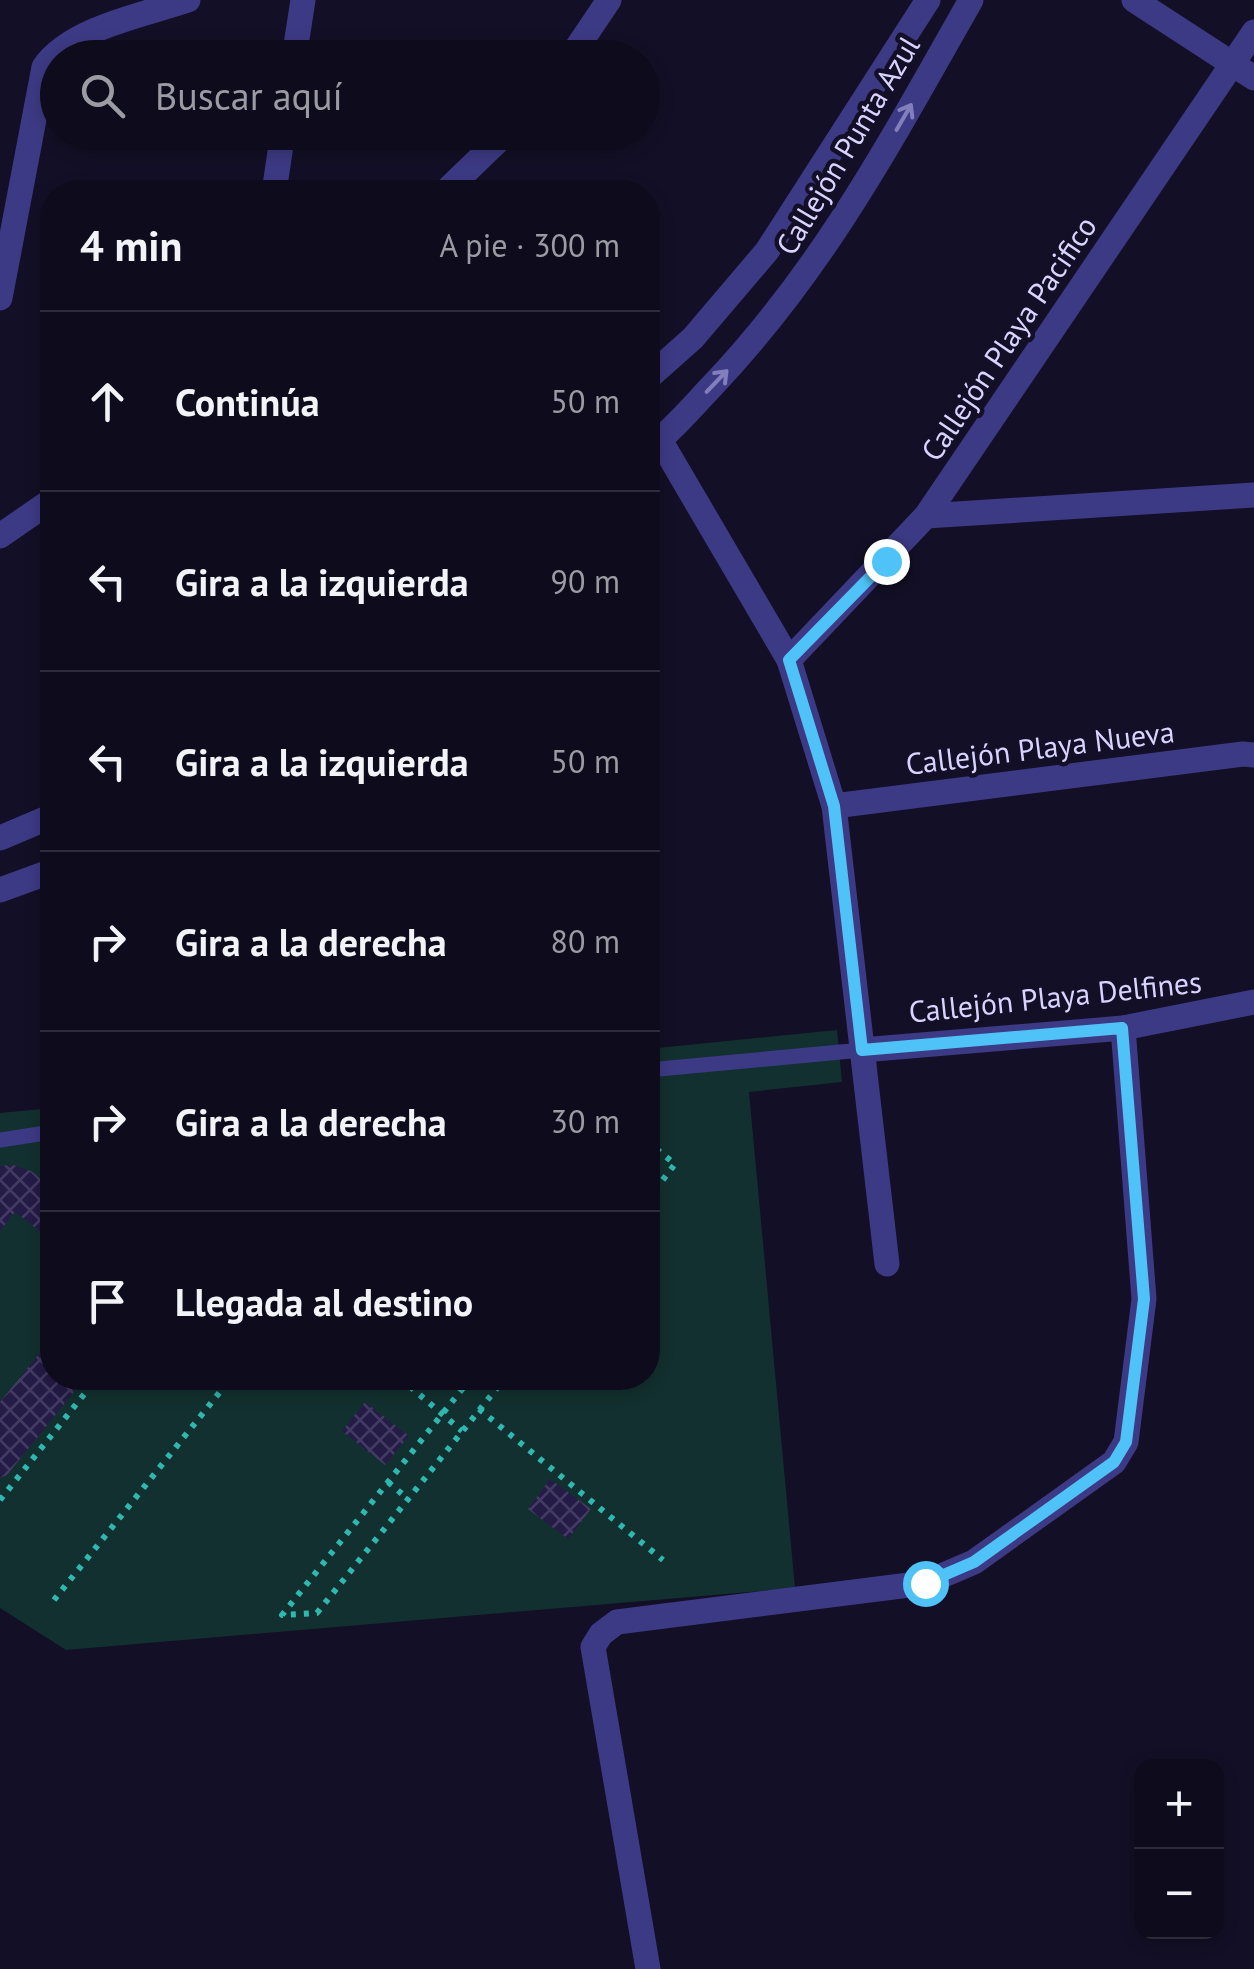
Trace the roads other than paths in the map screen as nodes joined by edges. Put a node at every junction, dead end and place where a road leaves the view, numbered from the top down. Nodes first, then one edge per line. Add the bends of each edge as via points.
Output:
1 (188, 0) edge
2 (303, 0) edge
3 (609, 0) edge
4 (928, 0) edge
5 (972, 0) edge
6 (1134, 0) edge
7 (1254, 32) edge
8 (75, 40) edge
9 (297, 40) edge
10 (582, 40) edge
11 (1244, 72) edge
12 (40, 87) edge
13 (280, 150) edge
14 (488, 150) edge
15 (276, 180) edge
16 (457, 180) edge
17 (0, 298) edge
18 (660, 367) edge
19 (660, 439) edge
20 (660, 455) edge
21 (1251, 490) edge
22 (40, 508) edge
23 (926, 516) junction
24 (0, 536) edge
25 (789, 660) junction
26 (1254, 755) edge
27 (834, 806) junction
28 (40, 821) edge
29 (0, 838) edge
30 (40, 875) edge
31 (0, 890) edge
32 (1254, 1002) edge
33 (1122, 1028) junction
34 (862, 1050) junction
35 (660, 1069) edge
36 (40, 1134) edge
37 (0, 1140) edge
38 (887, 1264) dead end
39 (648, 1969) edge

1 - 8 street
2 - 9 street
3 - 10 street
4 - 18 street, Callejón Punta Azul via 767,251
19 -> 5 street, Callejón Punta Azul via 794,292 849,213
6 - 11 street
7 - 11 street, Callejón Playa Pacifico
11 - 23 street, Callejón Playa Pacifico
12 - 17 street
13 - 15 street
14 - 16 street
20 - 25 street
21 - 23 street
22 - 24 street
23 - 25 street, Callejón Playa Pacifico
25 - 27 street
26 - 27 street, Callejón Playa Nueva
27 - 34 street
28 - 29 street
30 - 31 street
32 - 33 street, Callejón Playa Delfines
33 - 34 street, Callejón Playa Delfines
33 - 39 street via 1144,1299 1126,1442 1114,1462 974,1562 925,1583 617,1622 593,1647
34 - 35 lane
34 - 38 street
36 - 37 lane

